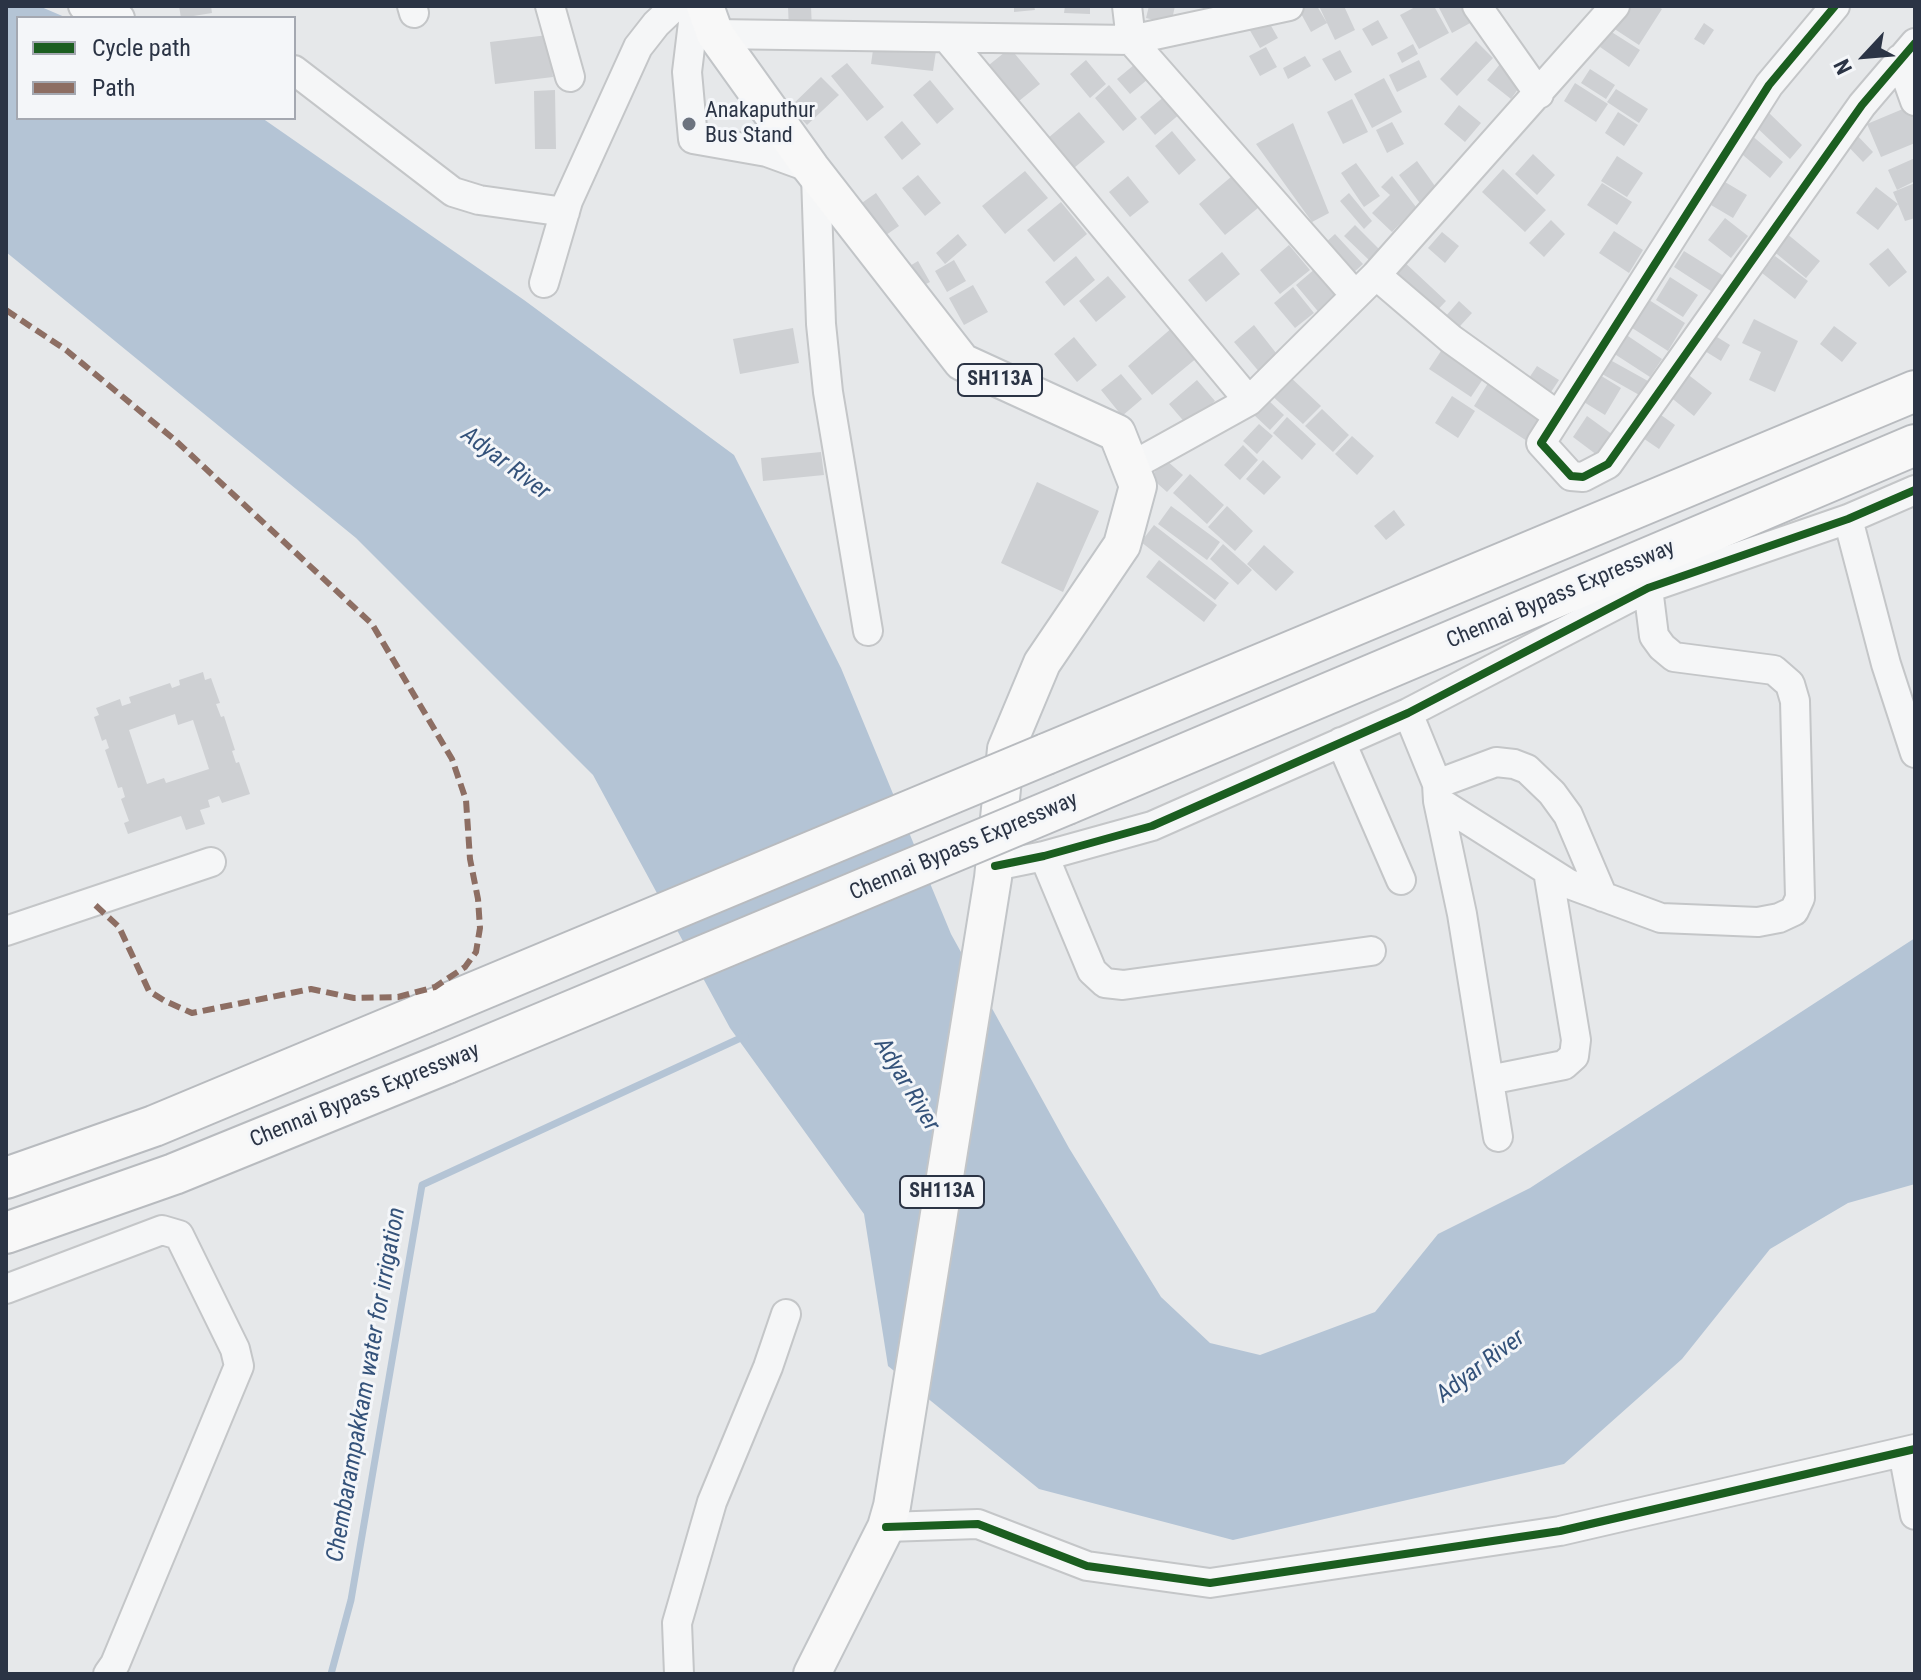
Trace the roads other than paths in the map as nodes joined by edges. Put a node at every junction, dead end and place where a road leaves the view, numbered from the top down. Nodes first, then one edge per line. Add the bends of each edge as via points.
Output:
1 (83, 6) edge
2 (550, 6) edge
3 (675, 6) edge
4 (1127, 6) edge
5 (1289, 6) edge
6 (1477, 6) edge
7 (1615, 6) edge
8 (1835, 6) edge
9 (1249, 10) edge
10 (705, 15) edge
11 (114, 16) edge
12 (947, 38) junction
13 (1131, 40) junction
14 (1907, 51) edge
15 (296, 72) edge
16 (570, 77) dead end
17 (1539, 94) junction
18 (1915, 101) edge
19 (814, 172) junction
20 (565, 212) junction
21 (1376, 275) junction
22 (544, 283) dead end
23 (1355, 295) junction
24 (1915, 391) edge
25 (1249, 401) junction
26 (1557, 415) junction
27 (1915, 445) edge
28 (1130, 467) junction
29 (1915, 490) edge
30 (1848, 519) junction
31 (1648, 588) junction
32 (868, 631) dead end
33 (1408, 713) junction
34 (1341, 742) junction
35 (1915, 753) edge
36 (1438, 792) junction
37 (1044, 856) junction
38 (211, 862) dead end
39 (1548, 871) junction
40 (994, 872) junction
41 (1401, 880) dead end
42 (1603, 897) junction
43 (6, 931) edge
44 (1371, 951) dead end
45 (1489, 1080) junction
46 (1498, 1137) dead end
47 (6, 1178) edge
48 (6, 1233) edge
49 (6, 1289) edge
50 (786, 1314) dead end
51 (1909, 1450) edge
52 (1915, 1515) edge
53 (889, 1516) junction
54 (108, 1674) edge
55 (679, 1674) edge
56 (812, 1674) edge

1 - 11 street
2 - 16 street
3 - 20 street via 638,47
4 - 13 street
5 - 9 street
6 - 17 street
7 - 17 street
8 - 26 street via 1769,85
9 - 13 street
10 - 12 street
10 - 19 main road, SH113A
10 - 19 street via 687,72 693,139 767,152
12 - 13 street
12 - 25 street
13 - 23 street
14 - 18 street
14 - 26 street via 1862,105 1608,464 1583,477 1571,476 1541,443
15 - 20 street via 453,192
17 - 21 street
19 - 28 main road, SH113A via 962,362 1117,433
19 - 32 street via 828,392
20 - 22 street
21 - 23 street
21 - 26 street via 1451,339
23 - 25 street
24 - 47 highway, bridge via 154,1126
25 - 28 street
27 - 48 highway, Chennai Bypass Expressway, bridge via 447,1063 174,1174
28 - 40 main road, SH113A via 1138,486 1122,545 1042,663 1006,749
29 - 30 street
30 - 31 street
30 - 35 street
31 - 33 street
31 - 42 street via 1654,636 1674,657 1774,670 1790,684 1795,701 1800,898 1794,911 1758,922 1661,918
33 - 34 street
33 - 36 street
34 - 37 street via 1152,826
34 - 41 street
36 - 39 street
36 - 42 street via 1496,762 1527,769 1568,815
36 - 45 street
37 - 40 street
37 - 44 street via 1092,971 1105,983 1123,985
38 - 43 street
39 - 42 street
39 - 45 street via 1576,1040 1574,1056 1564,1065
40 - 53 main road, SH113A
45 - 46 street
49 - 54 street via 162,1230 179,1235 235,1349 239,1366
50 - 55 street via 712,1502 677,1623
51 - 52 street
51 - 53 street via 1560,1531 1210,1583 1087,1566 978,1524
53 - 56 main road, SH113A

